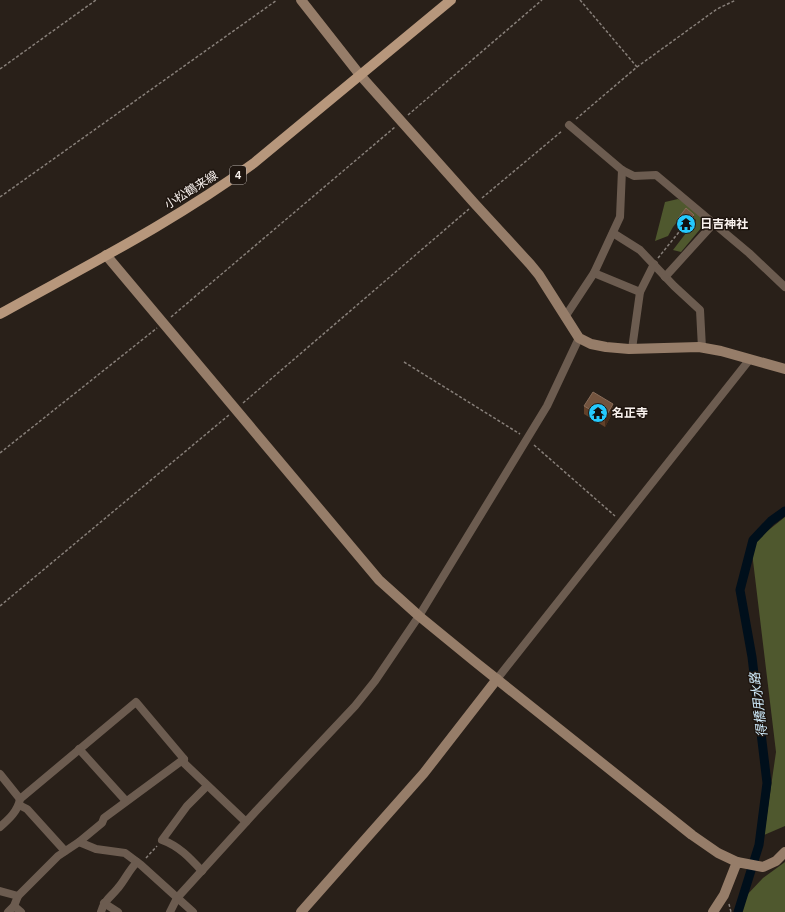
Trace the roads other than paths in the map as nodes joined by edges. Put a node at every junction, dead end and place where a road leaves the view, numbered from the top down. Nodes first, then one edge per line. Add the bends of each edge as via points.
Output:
1 (301, 0) edge
2 (451, 0) edge
3 (360, 75) junction
4 (569, 125) road end
5 (622, 170) junction
6 (714, 223) junction
7 (613, 233) junction
8 (106, 254) junction
9 (654, 264) junction
10 (594, 273) junction
11 (665, 277) junction
12 (785, 287) edge
13 (640, 292) junction
14 (0, 314) edge
15 (565, 317) junction
16 (579, 338) junction
17 (702, 348) junction
18 (632, 349) junction
19 (750, 359) junction
20 (785, 369) edge
21 (419, 616) junction
22 (497, 679) junction
23 (79, 749) junction
24 (184, 759) junction
25 (0, 774) edge
26 (207, 786) junction
27 (20, 802) junction
28 (126, 802) junction
29 (246, 822) junction
30 (0, 827) edge
31 (79, 842) junction
32 (65, 851) junction
33 (785, 852) edge
34 (139, 863) junction
35 (742, 863) junction
36 (202, 871) junction
37 (0, 891) edge
38 (18, 896) junction
39 (177, 898) junction
40 (104, 903) junction
41 (11, 909) edge
42 (21, 912) edge
43 (101, 912) edge
44 (118, 912) edge
45 (170, 912) edge
46 (193, 912) edge
47 (301, 912) edge
48 (713, 912) edge

1 - 3 street
2 - 3 main road, 小松鶴来線 / 4
3 - 8 main road, 小松鶴来線 / 4 via 222,187
3 - 15 street via 535,269
4 - 5 street
5 - 6 street via 634,176 656,175
5 - 7 street via 620,217
6 - 11 street
6 - 12 street
7 - 9 street via 640,250
7 - 10 street
8 - 14 main road, 小松鶴来線 / 4
8 - 21 street via 379,580
9 - 11 street
9 - 13 street
10 - 13 street
10 - 15 street
11 - 17 street via 700,310
13 - 18 street
15 - 16 street
16 - 18 street via 591,344
16 - 21 street via 547,406
17 - 18 street
17 - 19 street
19 - 20 street
19 - 22 street
21 - 22 street
21 - 29 street via 355,706
22 - 35 street via 706,845
22 - 47 street via 424,773
23 - 24 street via 136,702
23 - 27 street
23 - 28 street
24 - 26 street via 184,763
24 - 28 street
25 - 27 street
26 - 29 street
26 - 36 street via 187,806 162,840 177,847
27 - 30 street
27 - 32 street
28 - 31 street via 104,818 102,823
29 - 36 street
31 - 32 street
31 - 34 street via 96,850 125,853
32 - 38 street
33 - 35 street via 763,867
34 - 39 street
34 - 40 street via 129,870 118,888
35 - 48 street
36 - 39 street
37 - 38 street
38 - 41 street
39 - 45 street
39 - 46 street
40 - 43 street
40 - 44 street
41 - 42 street

